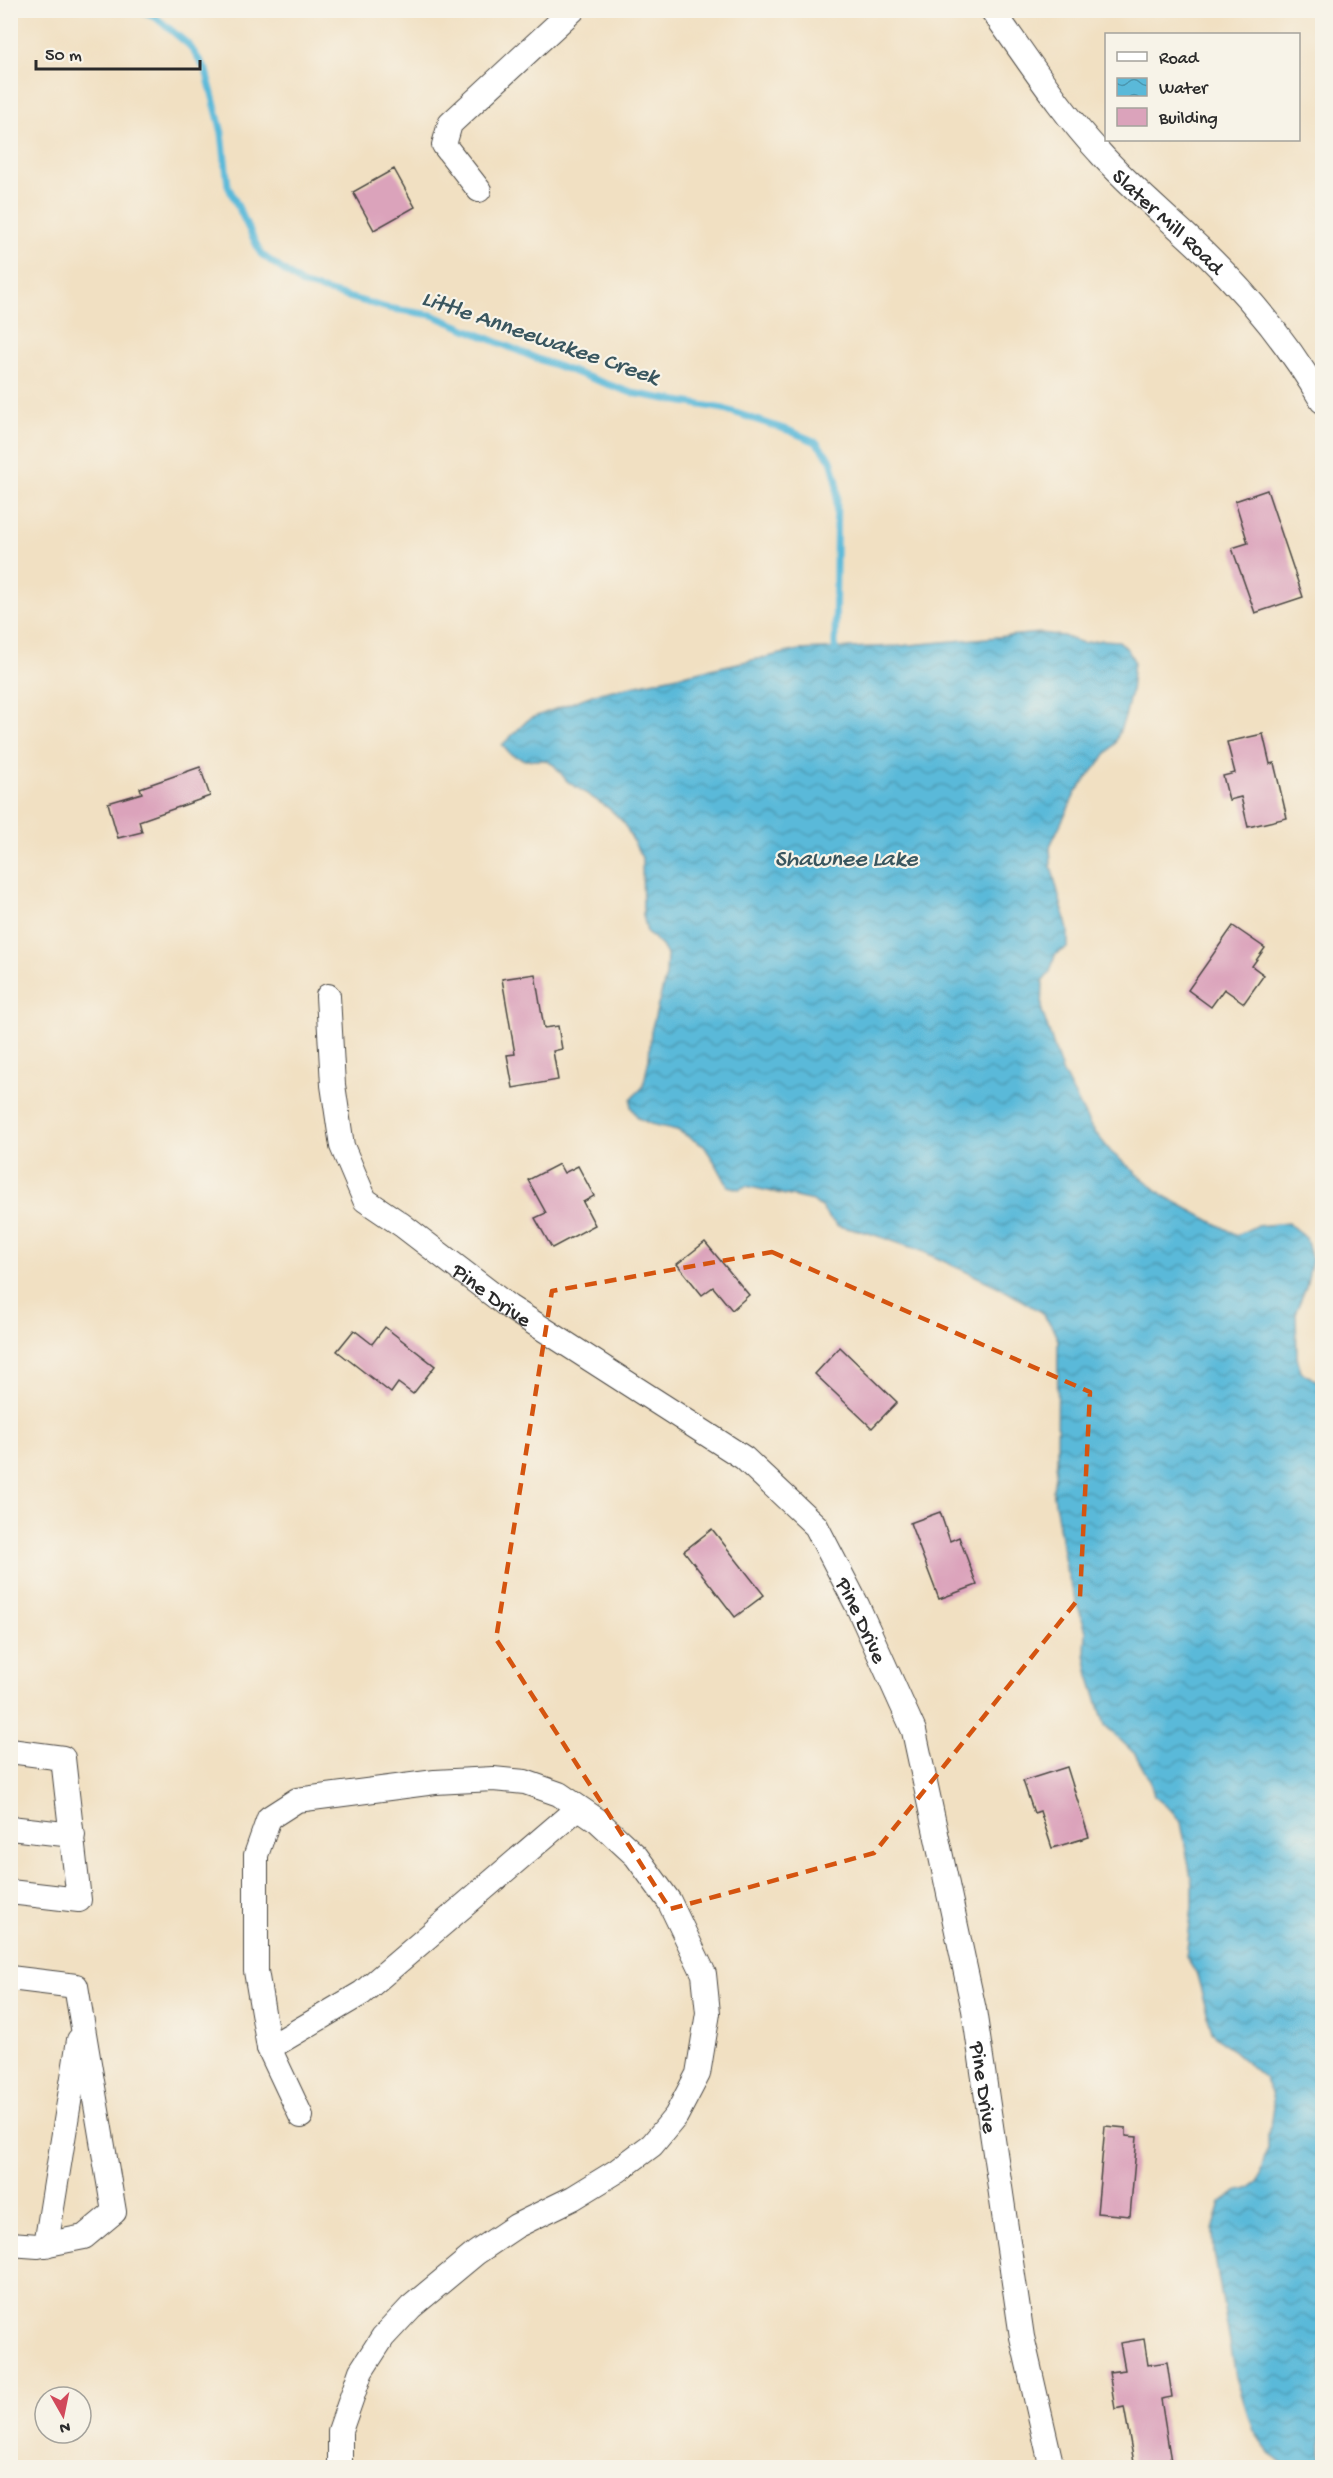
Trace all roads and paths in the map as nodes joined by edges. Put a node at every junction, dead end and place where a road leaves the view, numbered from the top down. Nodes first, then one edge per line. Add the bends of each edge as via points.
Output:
1 (573, 10) edge
2 (992, 10) edge
3 (479, 190) dead end
4 (1323, 401) edge
5 (328, 996) dead end
6 (10, 1751) edge
7 (578, 1808) junction
8 (10, 1828) edge
9 (72, 1834) junction
10 (10, 1892) edge
11 (10, 1978) edge
12 (82, 2021) junction
13 (269, 2048) junction
14 (301, 2116) dead end
15 (10, 2244) edge
16 (46, 2245) junction
17 (340, 2468) edge
18 (1052, 2468) edge

1 - 3 street via 450,124 444,145
2 - 4 street, Slater Mill Road via 1099,153 1206,254 1266,319
5 - 18 street, Pine Drive via 333,1085 342,1146 365,1200 509,1307 744,1458 816,1526 857,1605 914,1731 974,2010 1022,2337
6 - 9 street via 63,1758
7 - 13 street via 362,1993
7 - 13 street via 559,1794 525,1782 493,1779 435,1782 297,1800 269,1818 256,1856 256,1971
7 - 17 street via 636,1856 669,1901 704,1974 708,2013 698,2074 676,2116 652,2145 573,2198 516,2226 476,2253 411,2307 383,2337 361,2371 340,2431
8 - 9 street
9 - 10 street via 79,1900
11 - 12 street via 76,1986
12 - 16 street
12 - 16 street via 114,2212 84,2237
13 - 14 street
15 - 16 street

